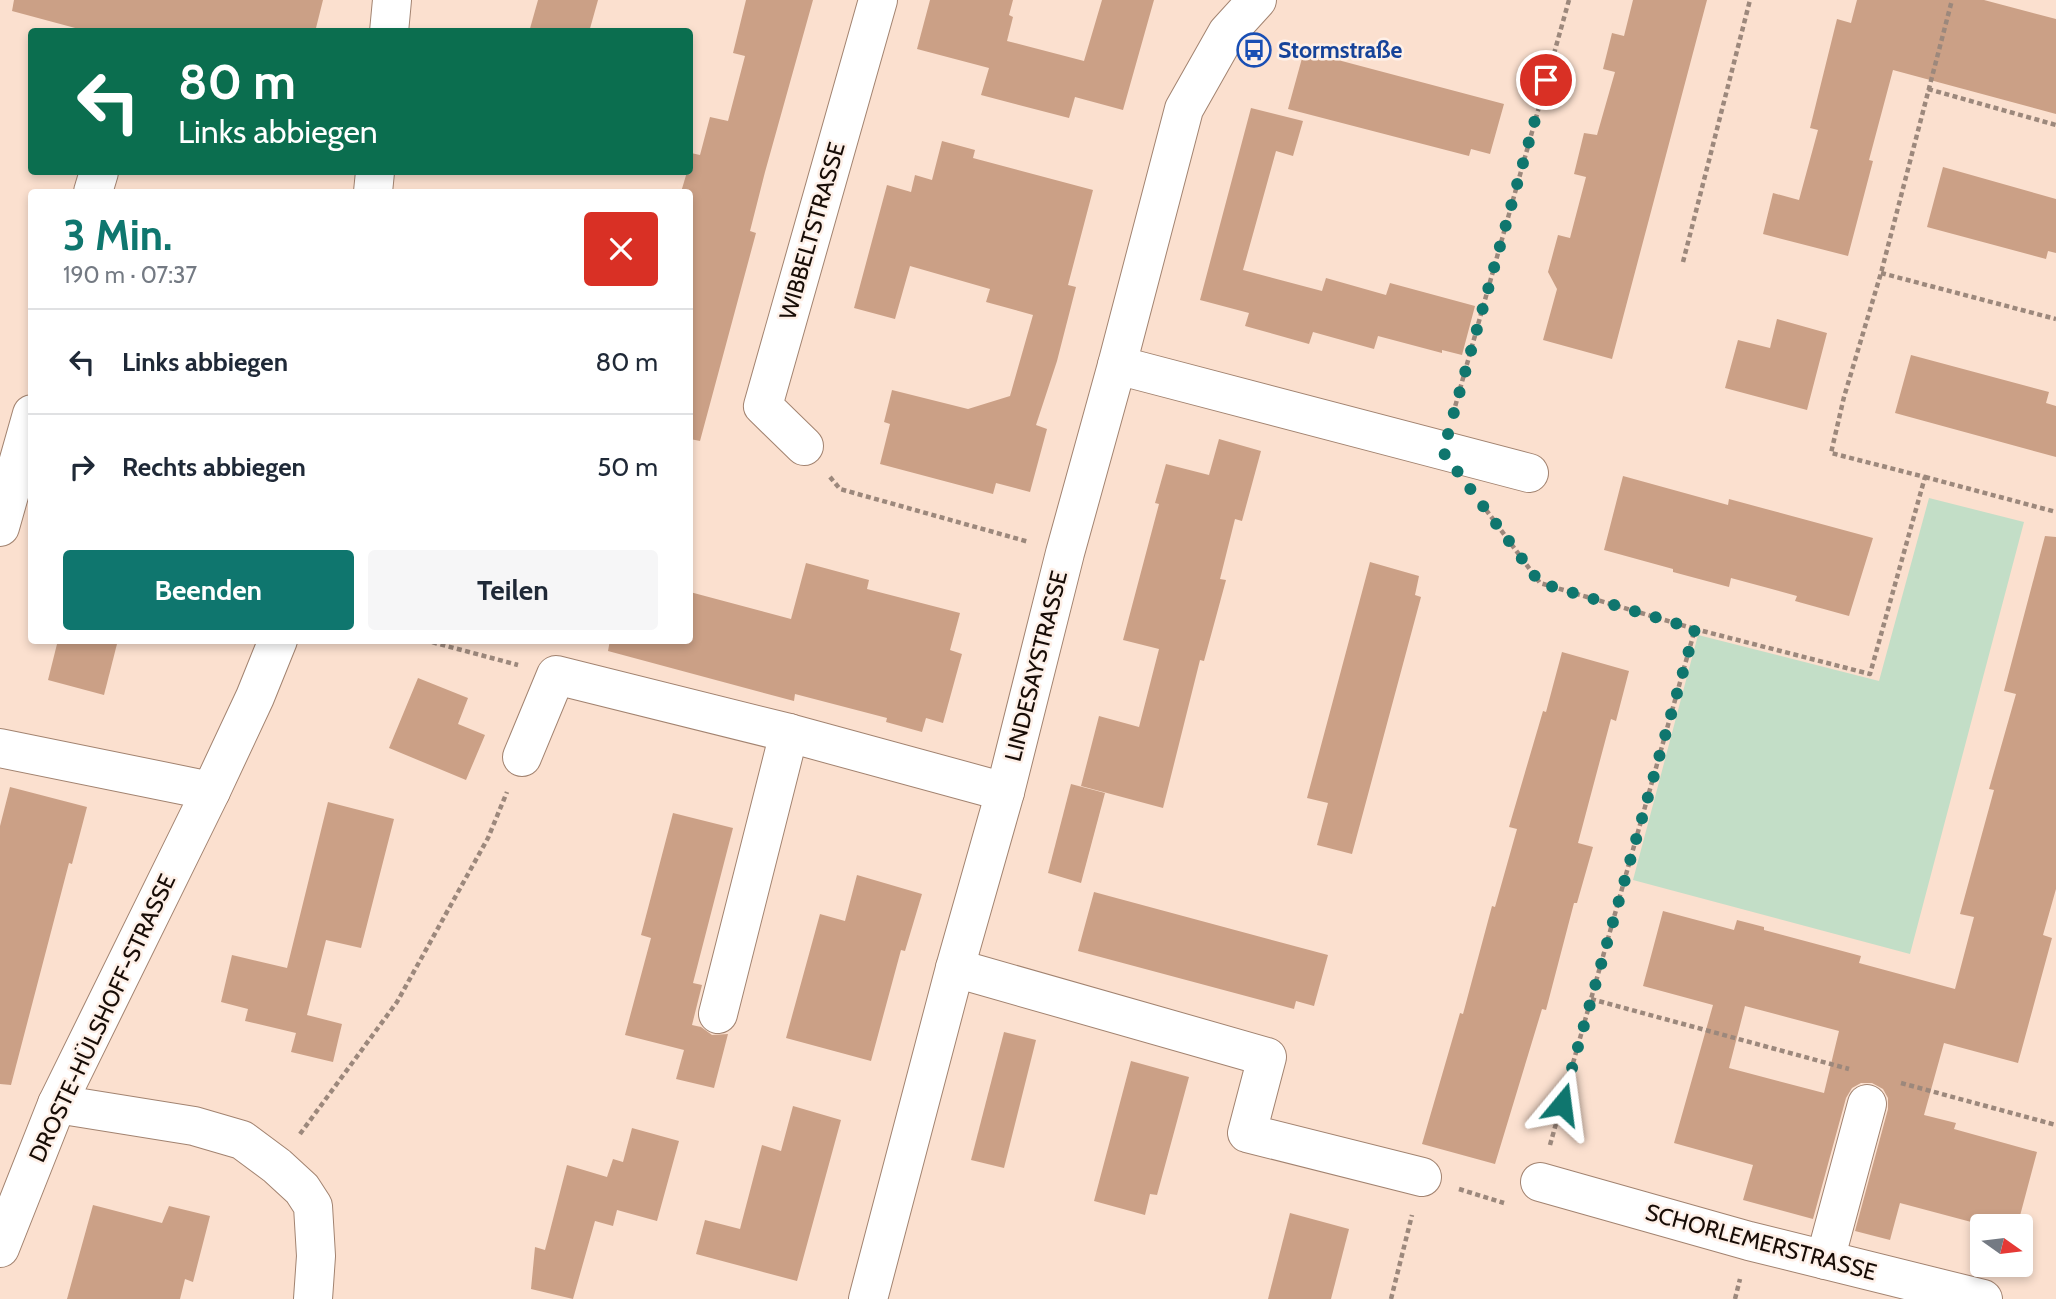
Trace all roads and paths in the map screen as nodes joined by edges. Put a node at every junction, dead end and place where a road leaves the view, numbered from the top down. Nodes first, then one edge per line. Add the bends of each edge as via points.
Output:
1 (392, 0) edge
2 (878, 0) edge
3 (1257, 0) edge
4 (1569, 0) edge
5 (1750, 0) edge
6 (1952, 0) edge
7 (389, 28) edge
8 (1928, 89) junction
9 (2056, 125) edge
10 (1683, 262) dead end
11 (1881, 273) junction
12 (2056, 320) edge
13 (1117, 365) junction
14 (28, 428) edge
15 (804, 446) joint
16 (1443, 452) junction
17 (1530, 473) dead end
18 (1925, 477) junction
19 (2056, 512) edge
20 (0, 527) edge
21 (1065, 552) junction
22 (1695, 629) junction
23 (276, 644) edge
24 (440, 644) edge
25 (556, 674) junction
26 (789, 733) junction
27 (0, 748) edge
28 (522, 757) joint
29 (211, 791) junction
30 (1005, 792) junction
31 (955, 968) junction
32 (1591, 999) junction
33 (718, 1014) dead end
34 (1900, 1083) dead end
35 (1863, 1088) joint
36 (57, 1104) junction
37 (2056, 1125) edge
38 (277, 1166) junction
39 (1422, 1177) junction
40 (1540, 1182) junction
41 (0, 1248) edge
42 (1825, 1260) junction
43 (313, 1299) edge
44 (868, 1299) edge
45 (1391, 1299) edge
46 (1983, 1299) edge

1 - 7 street
2 - 15 street, WIBBELTSTRASSE via 763,405
3 - 13 street, LINDESAYSTRASSE via 1227,33 1184,109
4 - 16 path
5 - 10 path
6 - 8 path
8 - 9 path
8 - 11 path
11 - 12 path
11 - 18 path via 1831,453
13 - 16 street
13 - 21 street, LINDESAYSTRASSE
14 - 20 street
15 - 21 path via 840,489
16 - 17 street
16 - 22 path via 1540,583
18 - 19 path
18 - 22 path via 1870,674
21 - 30 street, LINDESAYSTRASSE
22 - 32 path
23 - 29 street, DROSTE-HÜLSHOFF-STRASSE
24 - 25 path
25 - 26 street
25 - 28 street
26 - 30 street
26 - 33 street
27 - 29 street
28 - 38 path via 488,838 397,1002
29 - 36 street, DROSTE-HÜLSHOFF-STRASSE
30 - 31 street, LINDESAYSTRASSE
31 - 39 street via 1267,1058 1247,1133
31 - 44 street, LINDESAYSTRASSE
32 - 35 path
32 - 40 path
34 - 37 path
35 - 42 street
36 - 38 street via 194,1126 242,1140
36 - 41 street, DROSTE-HÜLSHOFF-STRASSE
38 - 43 street via 302,1188 313,1206
39 - 40 path via 1530,1211
39 - 45 path
40 - 42 street, SCHORLEMERSTRASSE
42 - 46 street, SCHORLEMERSTRASSE

